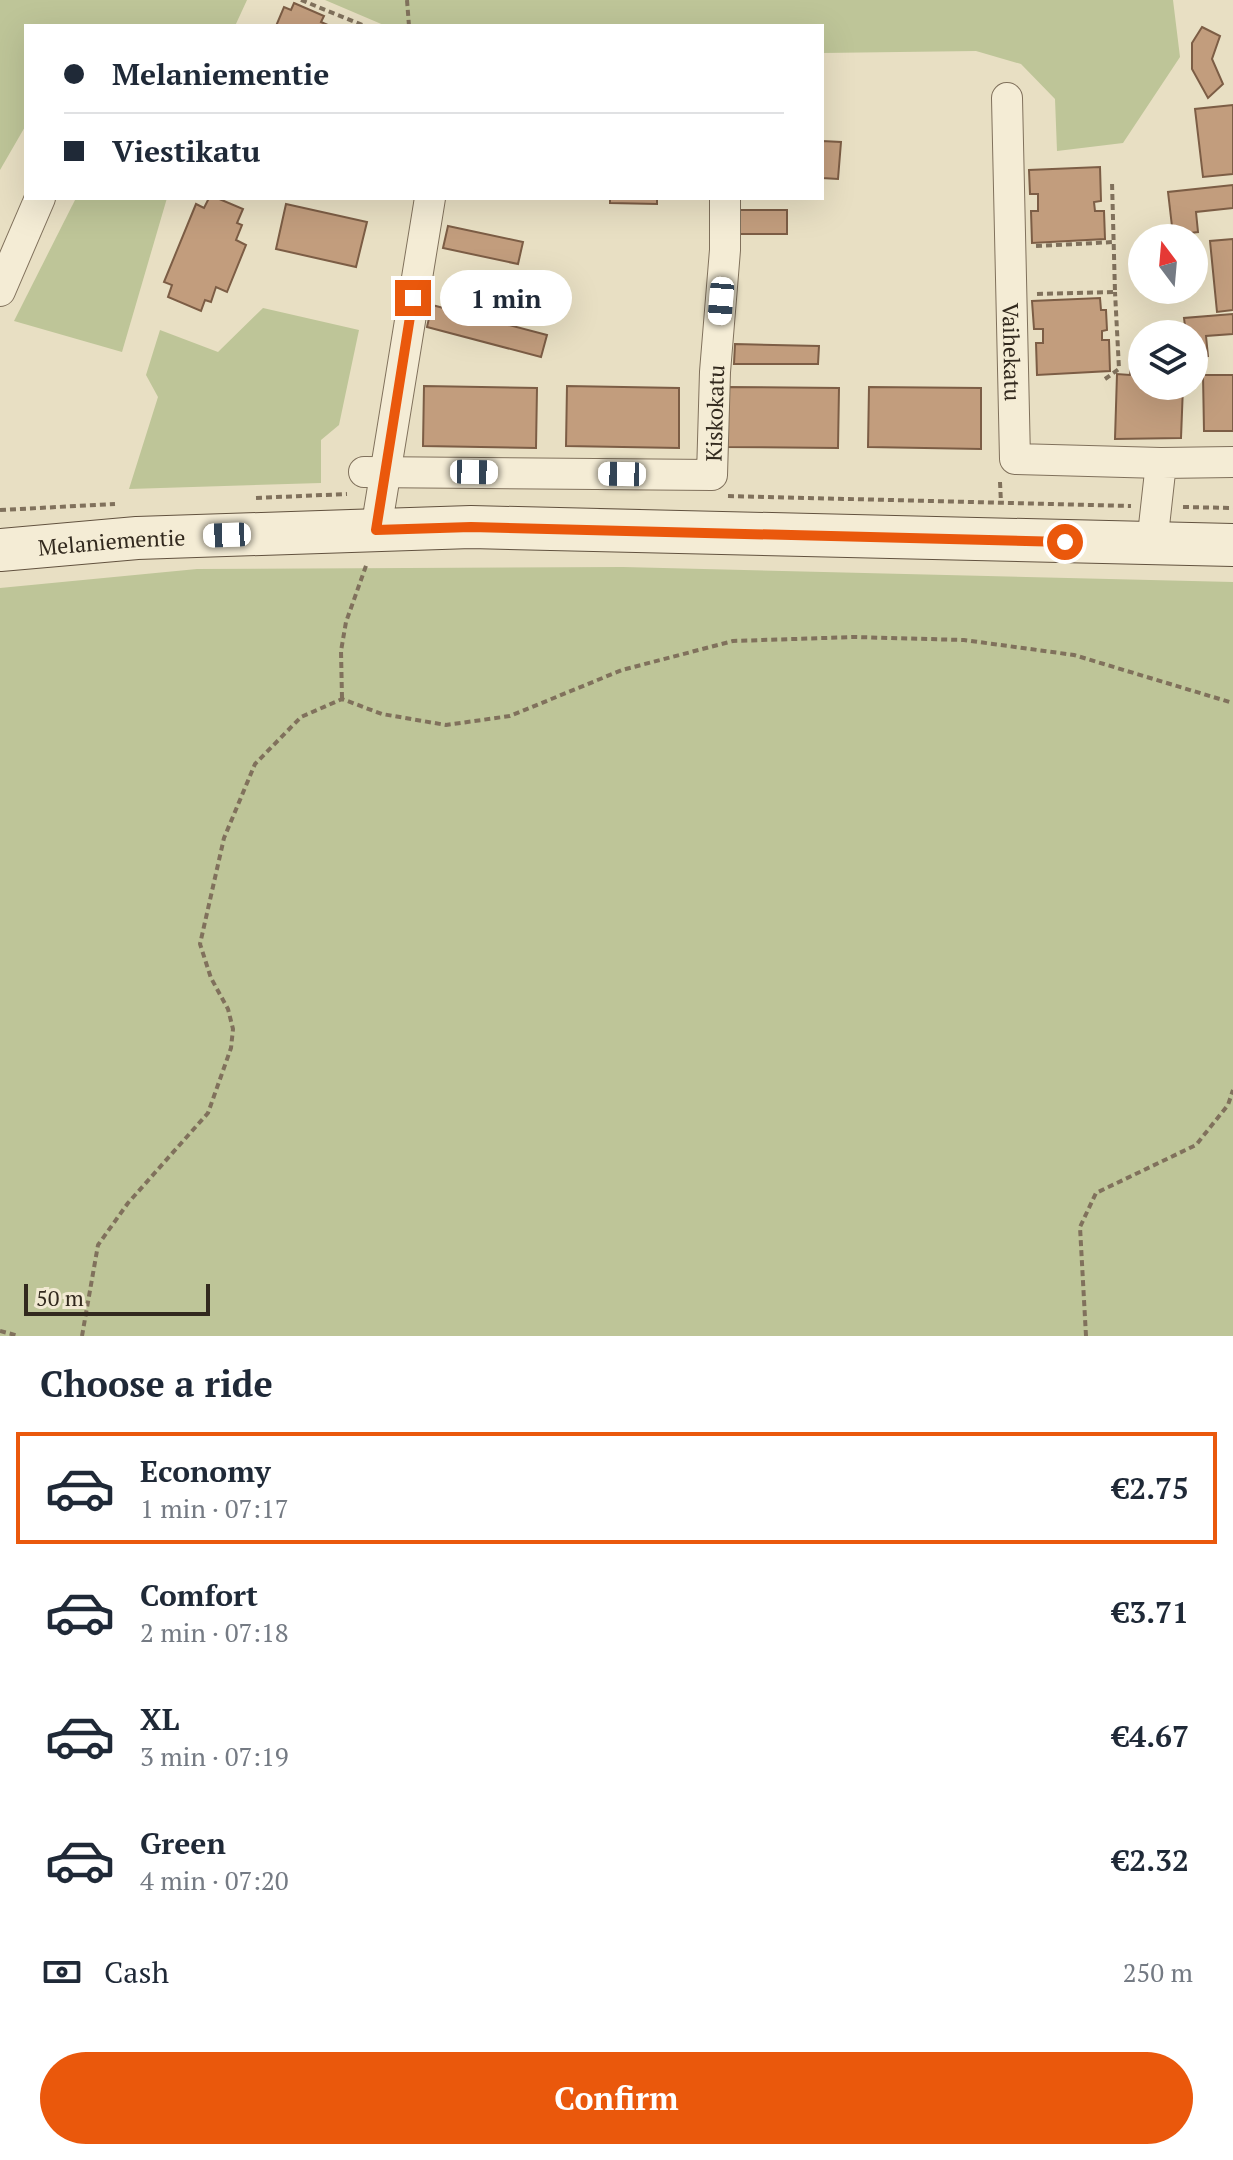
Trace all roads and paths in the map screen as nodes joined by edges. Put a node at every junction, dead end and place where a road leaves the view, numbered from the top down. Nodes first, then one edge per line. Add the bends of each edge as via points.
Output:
1 (301, 0) edge
2 (407, 0) edge
3 (360, 24) edge
4 (409, 24) edge
5 (1007, 98) dead end
6 (1112, 182) dead end
7 (39, 200) edge
8 (430, 200) edge
9 (725, 200) edge
10 (1114, 242) junction
11 (1010, 247) junction
12 (0, 291) edge
13 (1115, 292) junction
14 (1010, 295) junction
15 (1105, 379) dead end
16 (1233, 462) edge
17 (1161, 463) junction
18 (374, 471) junction
19 (376, 530) junction
20 (1152, 544) junction
21 (1233, 545) edge
22 (0, 550) edge
23 (342, 699) junction
24 (1233, 703) edge
25 (1233, 1090) edge
26 (0, 1331) edge
27 (19, 1336) edge
28 (82, 1336) edge
29 (1086, 1336) edge

1 - 3 path
2 - 4 path
5 - 11 street, Vaihekatu
6 - 10 path
7 - 12 street
8 - 18 street
9 - 18 street, Kiskokatu via 712,475
10 - 11 path
10 - 13 path
11 - 14 street, Vaihekatu
13 - 14 path
13 - 15 path via 1119,369
14 - 17 street, Vaihekatu via 1015,459
16 - 17 street
17 - 20 street
18 - 19 street
19 - 20 main road, Melaniementie via 471,527
19 - 22 main road, Melaniementie via 137,538
19 - 23 path via 346,622
20 - 21 main road, Melaniementie
23 - 24 path via 382,714 446,725 510,716 622,670 733,641 854,637 964,640 1074,655
23 - 28 path via 301,717 255,764 229,826 200,944 228,1009 231,1048 208,1113 98,1245
25 - 29 path via 1228,1105 1196,1145 1096,1193 1080,1227
26 - 27 path

